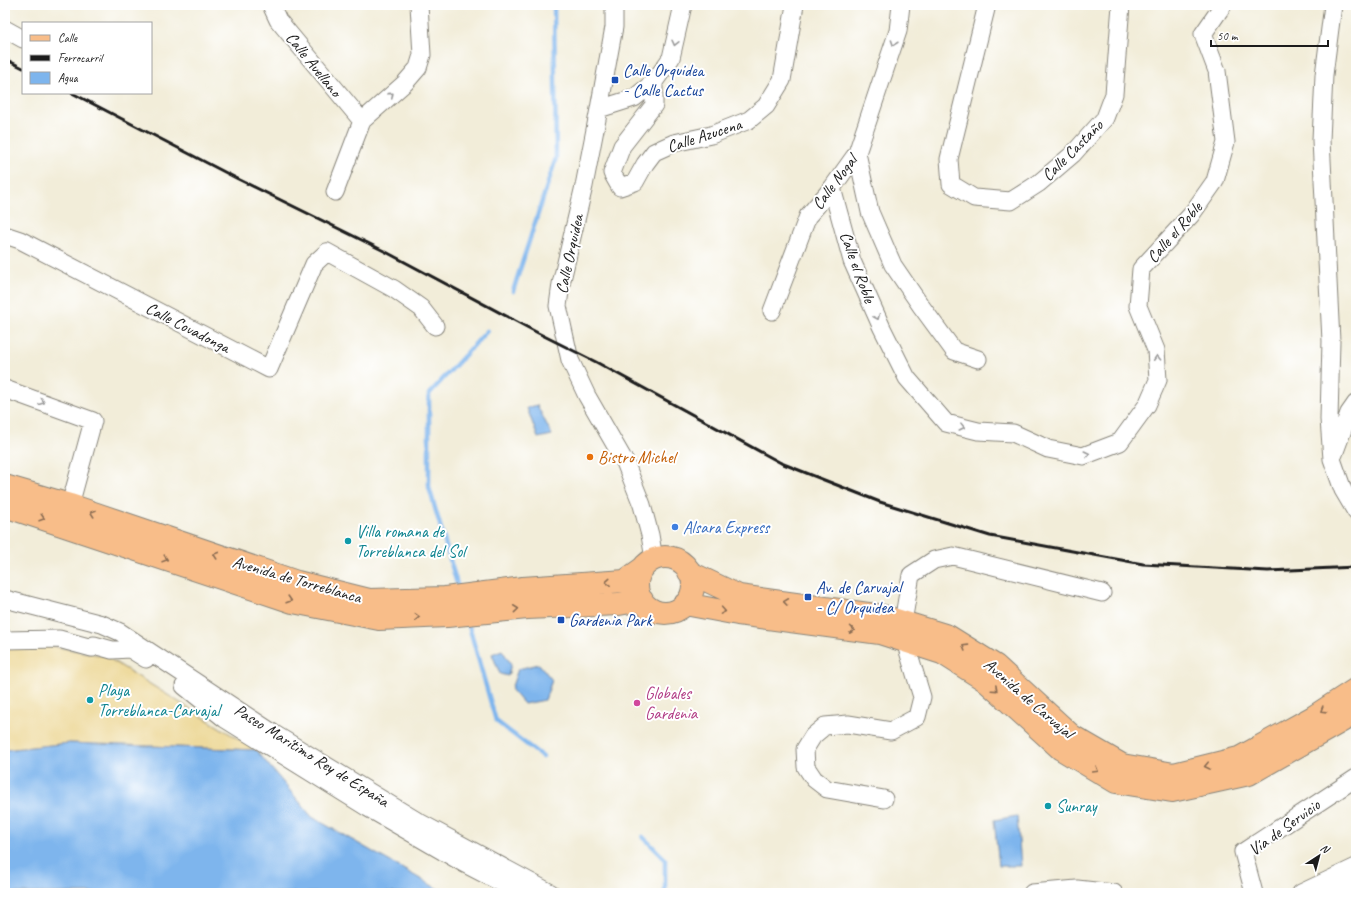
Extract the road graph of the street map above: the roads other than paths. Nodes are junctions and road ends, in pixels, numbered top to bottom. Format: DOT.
graph roads {
  1 [pos="271,5"];
  2 [pos="419,5"];
  3 [pos="614,5"];
  4 [pos="683,5"];
  5 [pos="795,5"];
  6 [pos="901,5"];
  7 [pos="986,5"];
  8 [pos="1121,5"];
  9 [pos="1222,5"];
  10 [pos="1333,5"];
  11 [pos="5,29"];
  12 [pos="22,38"];
  13 [pos="654,82"];
  14 [pos="599,109"];
  15 [pos="362,121"];
  16 [pos="857,153"];
  17 [pos="832,188"];
  18 [pos="335,192"];
  19 [pos="5,235"];
  20 [pos="772,311"];
  21 [pos="435,326"];
  22 [pos="978,359"];
  23 [pos="5,389"];
  24 [pos="1356,403"];
  25 [pos="1332,459"];
  26 [pos="5,486"];
  27 [pos="70,505"];
  28 [pos="5,506"];
  29 [pos="1356,512"];
  30 [pos="648,563"];
  31 [pos="689,572"];
  32 [pos="1102,593"];
  33 [pos="5,599"];
  34 [pos="642,600"];
  35 [pos="476,604"];
  36 [pos="685,604"];
  37 [pos="446,607"];
  38 [pos="904,632"];
  39 [pos="5,640"];
  40 [pos="1356,690"];
  41 [pos="1356,713"];
  42 [pos="1356,778"];
  43 [pos="884,799"];
  44 [pos="1356,867"];
  45 [pos="1356,880"];
  46 [pos="520,893"];
  47 [pos="551,893"];
  48 [pos="1032,893"];
  49 [pos="1114,893"];
  50 [pos="1254,893"];
  51 [pos="1300,893"];
  52 [pos="1326,893"];
  1 -- 15 [label="street, Calle Avellano"];
  15 -- 2 [label="street, one-way"];
  3 -- 14 [label="street, Calle Orquidea"];
  4 -- 13 [label="street, one-way"];
  5 -- 13 [label="street, Calle Azucena"];
  6 -- 16 [label="street, Calle Nogal, one-way"];
  7 -- 8 [label="street, Calle Castaño"];
  17 -- 9 [label="street, Calle el Roble, one-way"];
  10 -- 25 [label="street"];
  11 -- 12 [label="street"];
  13 -- 14 [label="street"];
  14 -- 30 [label="street, Calle Orquidea"];
  15 -- 18 [label="street"];
  16 -- 17 [label="street, Calle Nogal"];
  16 -- 22 [label="street"];
  17 -- 20 [label="street, Calle Nogal"];
  19 -- 21 [label="street, Calle Covadonga"];
  23 -- 27 [label="street, one-way"];
  24 -- 25 [label="street"];
  25 -- 29 [label="street"];
  26 -- 27 [label="main road, Avenida de Torreblanca"];
  37 -- 27 [label="main road, Avenida de Torreblanca, one-way"];
  28 -- 37 [label="main road, Avenida de Torreblanca, one-way"];
  30 -- 31 [label="main road"];
  30 -- 34 [label="main road"];
  30 -- 35 [label="main road, Avenida de Torreblanca, one-way"];
  31 -- 36 [label="main road"];
  38 -- 31 [label="main road, Avenida de Carvajal, one-way"];
  32 -- 38 [label="street"];
  33 -- 47 [label="street, Paseo Marítimo Rey de España"];
  35 -- 34 [label="main road, Avenida de Torreblanca, one-way"];
  34 -- 36 [label="main road"];
  35 -- 37 [label="main road, Avenida de Torreblanca"];
  36 -- 38 [label="main road, Avenida de Carvajal, one-way"];
  40 -- 38 [label="main road, Avenida de Carvajal, one-way"];
  38 -- 41 [label="main road, Avenida de Carvajal, one-way"];
  38 -- 43 [label="street"];
  39 -- 46 [label="street"];
  42 -- 50 [label="street, Vía de Servicio"];
  44 -- 51 [label="street"];
  45 -- 52 [label="street"];
  48 -- 49 [label="street"];
}
